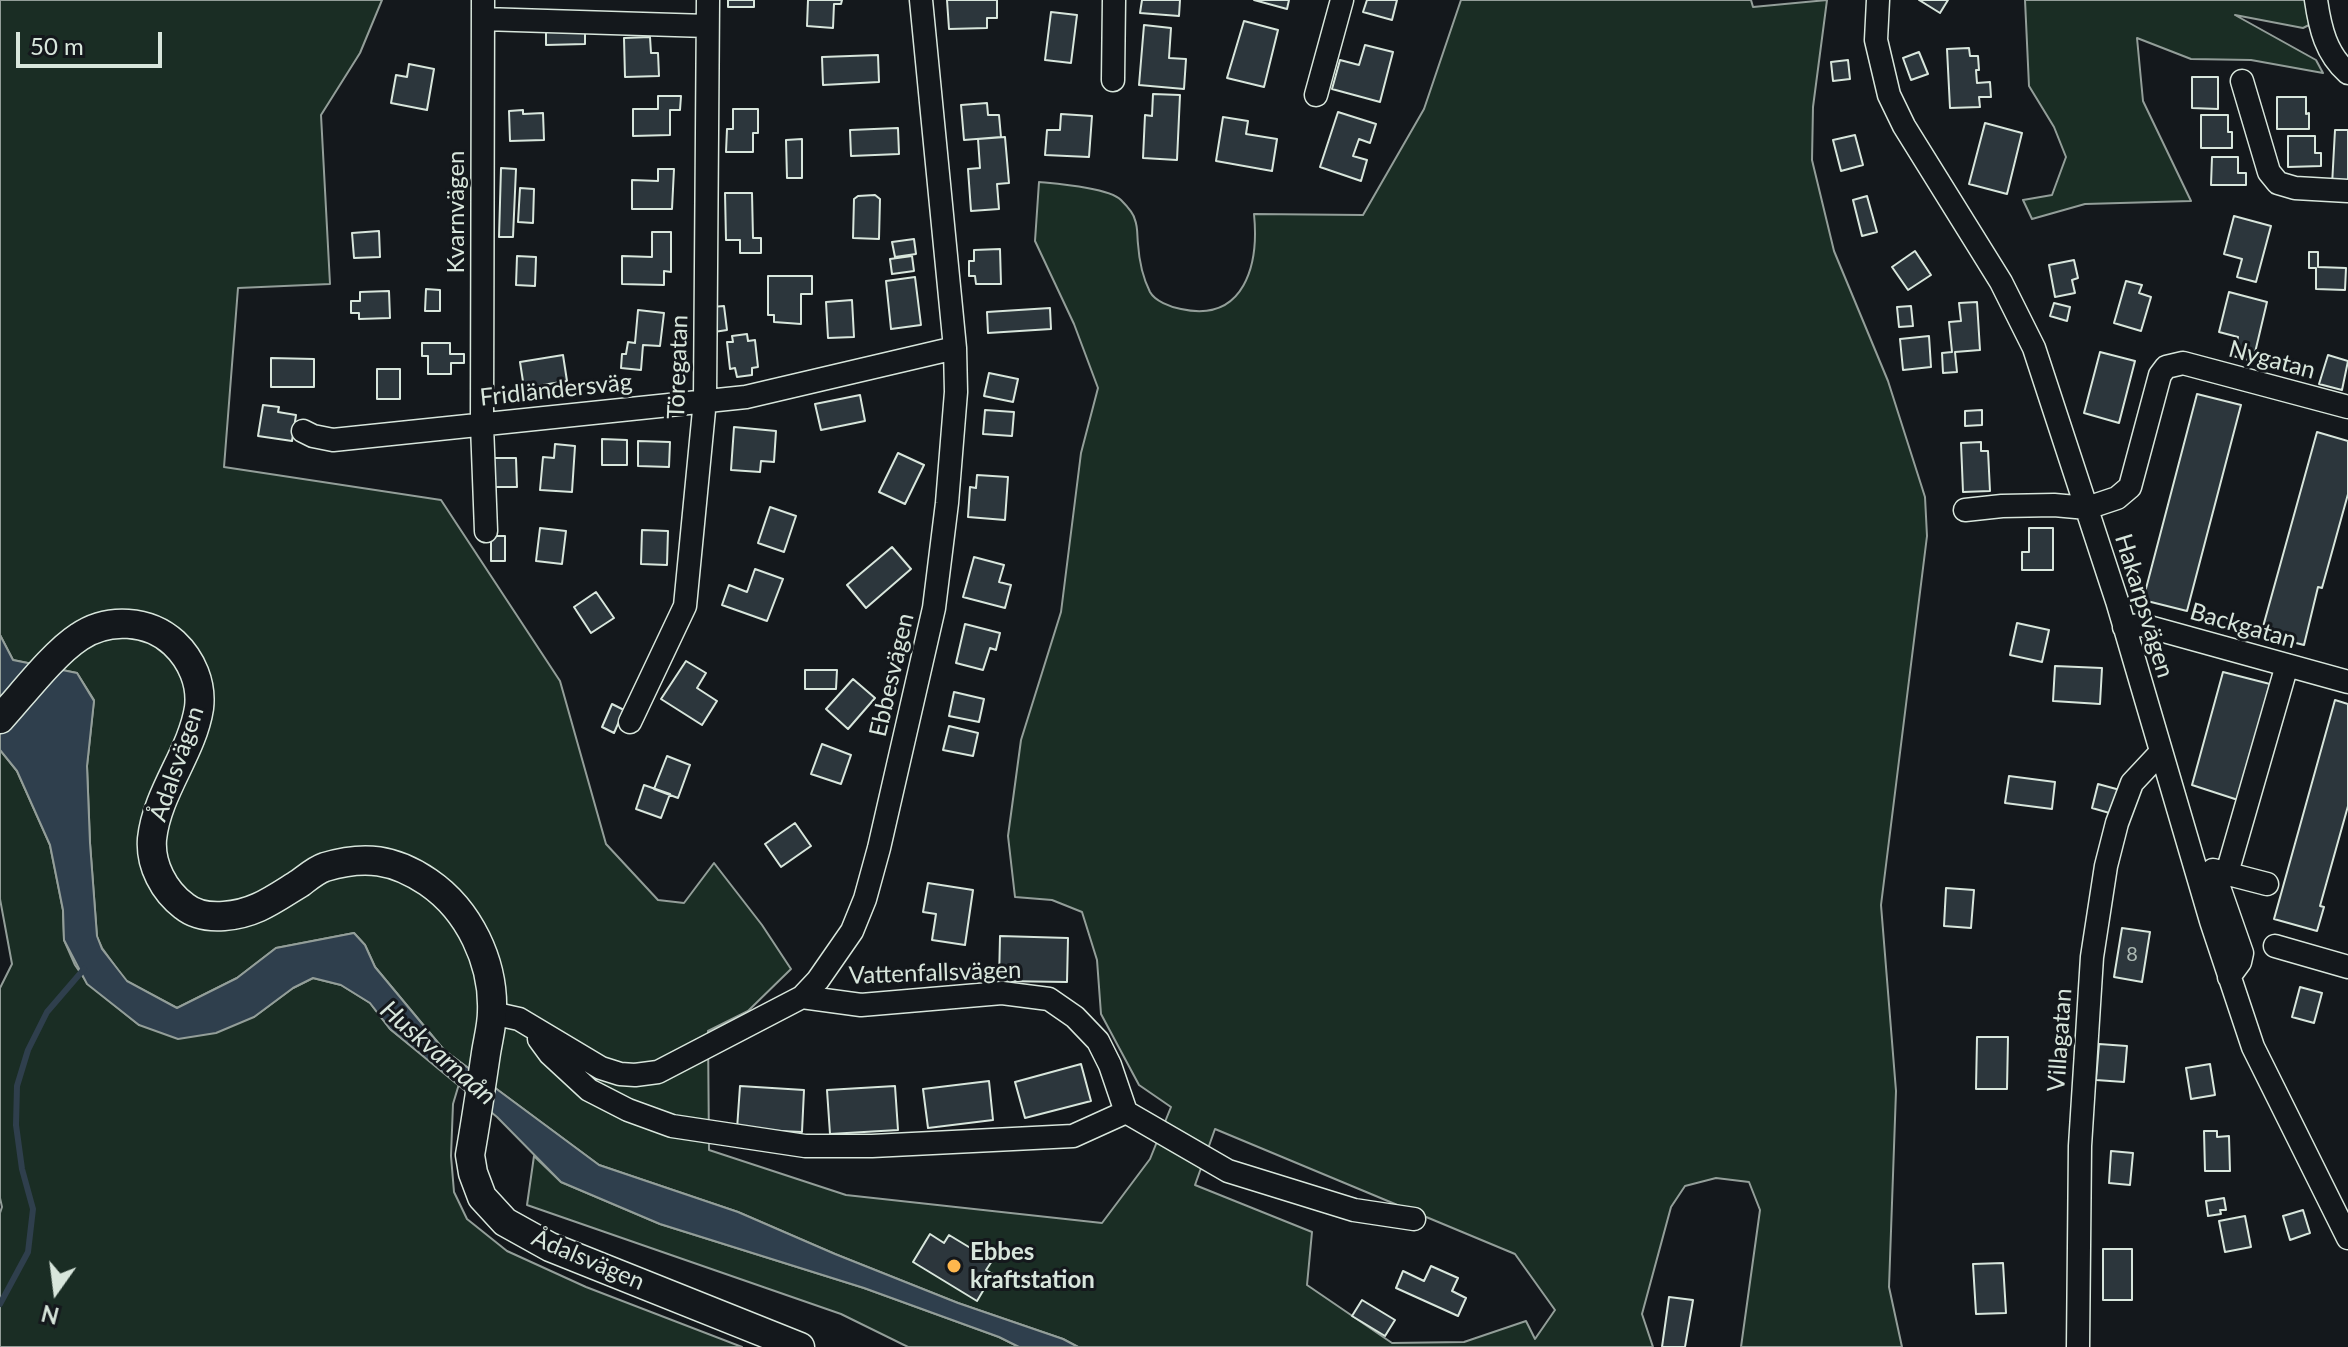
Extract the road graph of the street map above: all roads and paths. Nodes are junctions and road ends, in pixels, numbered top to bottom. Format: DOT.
graph roads {
  1 [pos="708,0"];
  2 [pos="921,0"];
  3 [pos="1114,0"];
  4 [pos="1342,0"];
  5 [pos="1878,0"];
  6 [pos="2316,0"];
  7 [pos="483,9"];
  8 [pos="707,26"];
  9 [pos="2348,73"];
  10 [pos="1113,80"];
  11 [pos="2242,81"];
  12 [pos="1316,95"];
  13 [pos="2348,191"];
  14 [pos="955,348"];
  15 [pos="705,400"];
  16 [pos="2348,407"];
  17 [pos="482,425"];
  18 [pos="303,431"];
  19 [pos="2087,508"];
  20 [pos="1965,510"];
  21 [pos="486,531"];
  22 [pos="2124,627"];
  23 [pos="2287,665"];
  24 [pos="2348,682"];
  25 [pos="0,719"];
  26 [pos="630,722"];
  27 [pos="2161,752"];
  28 [pos="2227,873"];
  29 [pos="2267,884"];
  30 [pos="2275,946"];
  31 [pos="2348,967"];
  32 [pos="2229,977"];
  33 [pos="802,997"];
  34 [pos="490,1024"];
  35 [pos="530,1026"];
  36 [pos="1126,1112"];
  37 [pos="1414,1219"];
  38 [pos="2348,1238"];
  39 [pos="800,1347"];
  40 [pos="2078,1347"];
  1 -- 8 [label="street, Töregatan"];
  2 -- 14 [label="street, Ebbesvägen"];
  3 -- 10 [label="street"];
  4 -- 12 [label="street"];
  5 -- 19 [label="street, Hakarpsvägen"];
  6 -- 9 [label="street"];
  7 -- 8 [label="street"];
  7 -- 17 [label="street, Kvarnvägen"];
  8 -- 15 [label="street, Töregatan"];
  11 -- 13 [label="street"];
  14 -- 15 [label="street, Fridländersväg"];
  14 -- 33 [label="street, Ebbesvägen"];
  15 -- 17 [label="street, Fridländersväg"];
  15 -- 26 [label="street, Töregatan"];
  16 -- 19 [label="street, Nygatan"];
  17 -- 18 [label="street, Fridländersväg"];
  17 -- 21 [label="street, Kvarnvägen"];
  19 -- 20 [label="street"];
  19 -- 22 [label="street, Hakarpsvägen"];
  22 -- 23 [label="street, Backgatan"];
  22 -- 27 [label="street, Hakarpsvägen"];
  23 -- 24 [label="street, Backgatan"];
  23 -- 28 [label="street"];
  25 -- 34 [label="main road, Ådalsvägen"];
  27 -- 32 [label="street, Hakarpsvägen"];
  27 -- 40 [label="street, Villagatan"];
  28 -- 29 [label="street"];
  28 -- 32 [label="street"];
  30 -- 31 [label="street"];
  32 -- 38 [label="street, Hakarpsvägen"];
  33 -- 35 [label="street, Ebbesvägen"];
  33 -- 36 [label="street, Vattenfallsvägen"];
  34 -- 35 [label="street, Ebbesvägen"];
  34 -- 39 [label="main road, Ådalsvägen"];
  35 -- 36 [label="street"];
  36 -- 37 [label="street"];
}
